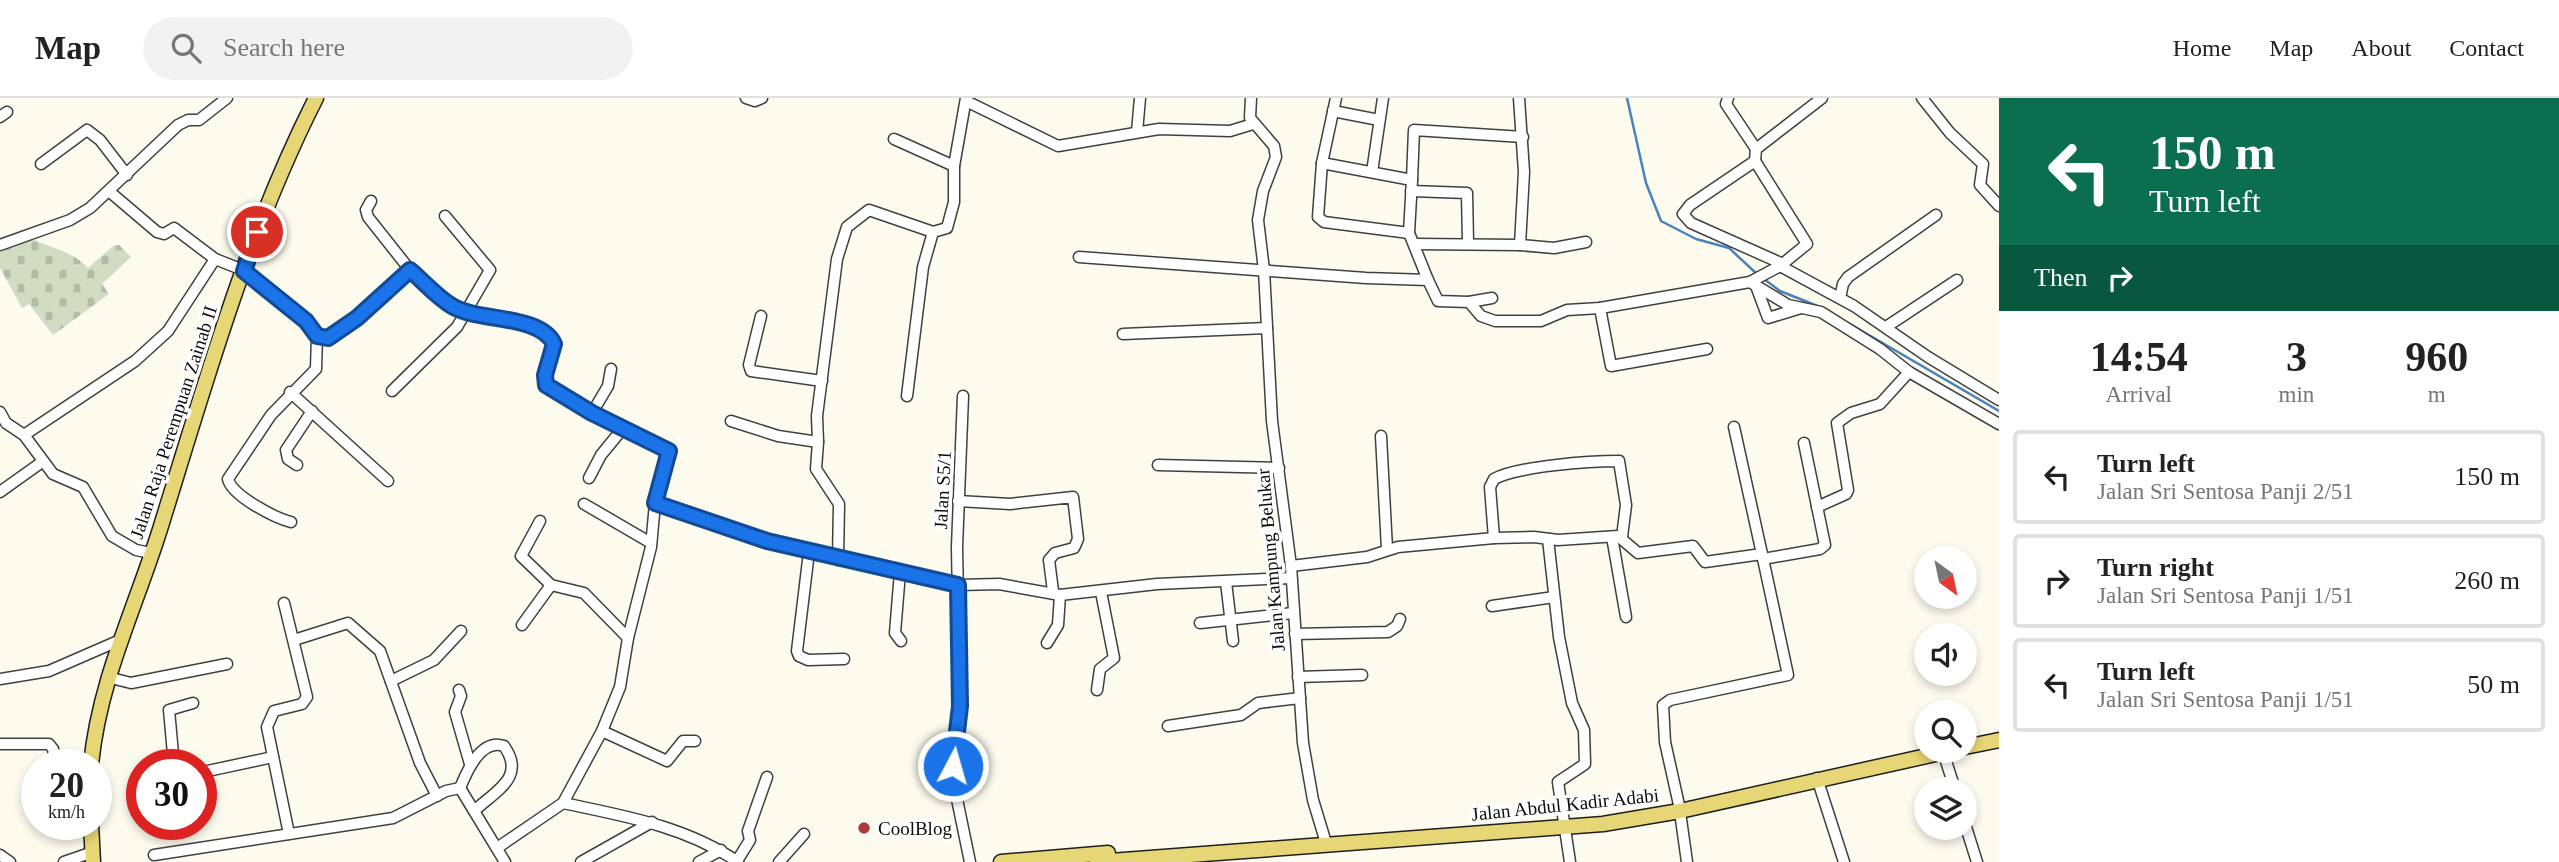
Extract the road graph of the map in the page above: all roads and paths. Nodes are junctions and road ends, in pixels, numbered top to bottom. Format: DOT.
graph roads {
  1 [pos="227,98"];
  2 [pos="316,98"];
  3 [pos="746,98"];
  4 [pos="762,98"];
  5 [pos="1139,98"];
  6 [pos="1251,98"];
  7 [pos="1336,98"];
  8 [pos="1383,98"];
  9 [pos="1519,98"];
  10 [pos="1728,98"];
  11 [pos="1822,98"];
  12 [pos="966,99"];
  13 [pos="1927,99"];
  14 [pos="1334,111"];
  15 [pos="1379,120"];
  16 [pos="1253,124"];
  17 [pos="1137,132"];
  18 [pos="1523,136"];
  19 [pos="894,139"];
  20 [pos="1756,149"];
  21 [pos="1755,161"];
  22 [pos="1322,163"];
  23 [pos="41,164"];
  24 [pos="954,166"];
  25 [pos="1372,172"];
  26 [pos="127,175"];
  27 [pos="1411,185"];
  28 [pos="110,192"];
  29 [pos="371,201"];
  30 [pos="1999,206"];
  31 [pos="1936,215"];
  32 [pos="445,216"];
  33 [pos="933,232"];
  34 [pos="1409,233"];
  35 [pos="1586,242"];
  36 [pos="1468,243"];
  37 [pos="1415,244"];
  38 [pos="0,245"];
  39 [pos="1520,245"];
  40 [pos="1079,257"];
  41 [pos="215,259"];
  42 [pos="1780,266"];
  43 [pos="410,270"];
  44 [pos="1264,270"];
  45 [pos="244,271"];
  46 [pos="1428,279"];
  47 [pos="1958,280"];
  48 [pos="1753,283"];
  49 [pos="1492,298"];
  50 [pos="1840,298"];
  51 [pos="1469,302"];
  52 [pos="1600,308"];
  53 [pos="1801,308"];
  54 [pos="467,313"];
  55 [pos="761,316"];
  56 [pos="1886,327"];
  57 [pos="1266,328"];
  58 [pos="1123,334"];
  59 [pos="317,336"];
  60 [pos="1707,349"];
  61 [pos="611,369"];
  62 [pos="1909,372"];
  63 [pos="821,381"];
  64 [pos="392,391"];
  65 [pos="290,392"];
  66 [pos="907,396"];
  67 [pos="963,396"];
  68 [pos="1999,400"];
  69 [pos="312,411"];
  70 [pos="0,412"];
  71 [pos="592,413"];
  72 [pos="731,421"];
  73 [pos="1999,424"];
  74 [pos="624,427"];
  75 [pos="1734,427"];
  76 [pos="24,435"];
  77 [pos="1381,436"];
  78 [pos="818,442"];
  79 [pos="1804,443"];
  80 [pos="42,462"];
  81 [pos="297,465"];
  82 [pos="1158,465"];
  83 [pos="1279,468"];
  84 [pos="589,478"];
  85 [pos="388,481"];
  86 [pos="0,492"];
  87 [pos="958,501"];
  88 [pos="655,503"];
  89 [pos="584,504"];
  90 [pos="1817,507"];
  91 [pos="540,521"];
  92 [pos="291,523"];
  93 [pos="1617,537"];
  94 [pos="1494,538"];
  95 [pos="1548,539"];
  96 [pos="651,543"];
  97 [pos="1387,548"];
  98 [pos="809,552"];
  99 [pos="151,553"];
  100 [pos="1762,556"];
  101 [pos="838,560"];
  102 [pos="1291,566"];
  103 [pos="900,572"];
  104 [pos="1291,579"];
  105 [pos="1226,582"];
  106 [pos="551,585"];
  107 [pos="958,585"];
  108 [pos="1101,592"];
  109 [pos="1057,593"];
  110 [pos="1554,597"];
  111 [pos="284,603"];
  112 [pos="1492,606"];
  113 [pos="1293,613"];
  114 [pos="1626,617"];
  115 [pos="1400,619"];
  116 [pos="1231,621"];
  117 [pos="1200,623"];
  118 [pos="522,625"];
  119 [pos="461,631"];
  120 [pos="1295,634"];
  121 [pos="628,638"];
  122 [pos="294,639"];
  123 [pos="118,641"];
  124 [pos="901,641"];
  125 [pos="1233,641"];
  126 [pos="1047,643"];
  127 [pos="844,659"];
  128 [pos="227,664"];
  129 [pos="1362,675"];
  130 [pos="107,677"];
  131 [pos="1298,677"];
  132 [pos="0,679"];
  133 [pos="391,681"];
  134 [pos="459,690"];
  135 [pos="1097,690"];
  136 [pos="1300,698"];
  137 [pos="193,703"];
  138 [pos="1168,726"];
  139 [pos="603,731"];
  140 [pos="1999,740"];
  141 [pos="695,741"];
  142 [pos="0,744"];
  143 [pos="1977,745"];
  144 [pos="51,749"];
  145 [pos="94,749"];
  146 [pos="173,749"];
  147 [pos="273,757"];
  148 [pos="1914,758"];
  149 [pos="470,764"];
  150 [pos="217,770"];
  151 [pos="767,777"];
  152 [pos="1817,778"];
  153 [pos="460,788"];
  154 [pos="437,796"];
  155 [pos="563,803"];
  156 [pos="474,811"];
  157 [pos="1680,811"];
  158 [pos="652,822"];
  159 [pos="1564,827"];
  160 [pos="289,834"];
  161 [pos="804,834"];
  162 [pos="1970,840"];
  163 [pos="1326,843"];
  164 [pos="497,848"];
  165 [pos="720,850"];
  166 [pos="1179,854"];
  167 [pos="0,855"];
  168 [pos="154,855"];
  169 [pos="1218,856"];
  170 [pos="93,857"];
  171 [pos="1046,860"];
  172 [pos="10,862"];
  173 [pos="64,862"];
  174 [pos="505,862"];
  175 [pos="581,862"];
  176 [pos="699,862"];
  177 [pos="737,862"];
  178 [pos="779,862"];
  179 [pos="970,862"];
  180 [pos="1001,862"];
  181 [pos="1097,862"];
  182 [pos="1570,862"];
  183 [pos="1687,862"];
  184 [pos="1844,862"];
  185 [pos="1977,862"];
  1 -- 26 [label="street"];
  2 -- 45 [label="main road, Jalan Raja Perempuan Zainab II"];
  3 -- 4 [label="street"];
  5 -- 17 [label="street"];
  6 -- 16 [label="street"];
  7 -- 14 [label="street"];
  8 -- 15 [label="street"];
  9 -- 18 [label="street"];
  10 -- 20 [label="street"];
  11 -- 20 [label="street"];
  12 -- 17 [label="street"];
  12 -- 24 [label="street"];
  13 -- 30 [label="street"];
  14 -- 15 [label="street"];
  14 -- 22 [label="street"];
  15 -- 25 [label="street"];
  16 -- 17 [label="street"];
  16 -- 44 [label="street, Jalan Kampung Belukar"];
  18 -- 27 [label="street"];
  18 -- 39 [label="street"];
  19 -- 24 [label="street"];
  20 -- 21 [label="street"];
  21 -- 42 [label="street"];
  21 -- 42 [label="street"];
  22 -- 25 [label="street"];
  22 -- 34 [label="street"];
  23 -- 26 [label="street"];
  24 -- 33 [label="street"];
  25 -- 27 [label="street"];
  26 -- 28 [label="street"];
  27 -- 34 [label="street"];
  27 -- 36 [label="street"];
  28 -- 38 [label="street"];
  28 -- 41 [label="street"];
  29 -- 43 [label="street"];
  31 -- 50 [label="street"];
  32 -- 54 [label="street"];
  33 -- 63 [label="street"];
  33 -- 66 [label="street"];
  34 -- 37 [label="street"];
  35 -- 39 [label="street"];
  36 -- 37 [label="street"];
  36 -- 39 [label="street"];
  37 -- 46 [label="street"];
  40 -- 44 [label="street"];
  41 -- 45 [label="street"];
  41 -- 76 [label="street"];
  42 -- 48 [label="street"];
  42 -- 50 [label="street"];
  43 -- 54 [label="street"];
  43 -- 59 [label="street"];
  44 -- 46 [label="street"];
  44 -- 57 [label="street, Jalan Kampung Belukar"];
  45 -- 59 [label="street"];
  45 -- 99 [label="main road, Jalan Raja Perempuan Zainab II"];
  46 -- 51 [label="street"];
  47 -- 56 [label="street"];
  48 -- 52 [label="street"];
  48 -- 53 [label="street"];
  48 -- 53 [label="street"];
  49 -- 51 [label="street"];
  50 -- 56 [label="street"];
  51 -- 52 [label="street"];
  52 -- 60 [label="street"];
  53 -- 62 [label="street"];
  54 -- 64 [label="street"];
  54 -- 71 [label="street"];
  55 -- 63 [label="street"];
  56 -- 68 [label="street"];
  57 -- 58 [label="street"];
  57 -- 83 [label="street, Jalan Kampung Belukar"];
  59 -- 65 [label="street"];
  61 -- 71 [label="street"];
  62 -- 73 [label="street"];
  62 -- 90 [label="street"];
  63 -- 78 [label="street"];
  65 -- 69 [label="street"];
  65 -- 92 [label="street"];
  67 -- 87 [label="street, Jalan S5/1"];
  69 -- 81 [label="street"];
  69 -- 85 [label="street"];
  70 -- 76 [label="street"];
  71 -- 74 [label="street"];
  72 -- 78 [label="street"];
  74 -- 84 [label="street"];
  74 -- 88 [label="street"];
  75 -- 100 [label="street"];
  76 -- 80 [label="street"];
  77 -- 97 [label="street"];
  78 -- 101 [label="street"];
  79 -- 90 [label="street"];
  80 -- 86 [label="street"];
  80 -- 99 [label="street"];
  82 -- 83 [label="street"];
  83 -- 102 [label="street, Jalan Kampung Belukar"];
  87 -- 107 [label="street, Jalan S5/1"];
  87 -- 109 [label="street"];
  88 -- 96 [label="street"];
  88 -- 98 [label="street"];
  89 -- 96 [label="street"];
  90 -- 100 [label="street"];
  91 -- 106 [label="street"];
  93 -- 94 [label="street"];
  93 -- 95 [label="street"];
  93 -- 100 [label="street"];
  93 -- 114 [label="street"];
  94 -- 95 [label="street"];
  94 -- 97 [label="street"];
  95 -- 110 [label="street"];
  96 -- 121 [label="street"];
  97 -- 102 [label="street"];
  98 -- 101 [label="street"];
  98 -- 127 [label="street"];
  99 -- 123 [label="main road, Jalan Raja Perempuan Zainab II"];
  100 -- 157 [label="street"];
  101 -- 103 [label="street"];
  102 -- 104 [label="street, Jalan Kampung Belukar"];
  103 -- 107 [label="street"];
  103 -- 124 [label="street"];
  104 -- 105 [label="street"];
  104 -- 113 [label="street, Jalan Kampung Belukar"];
  105 -- 108 [label="street"];
  105 -- 116 [label="street"];
  106 -- 118 [label="street"];
  106 -- 121 [label="street"];
  107 -- 109 [label="street"];
  107 -- 179 [label="street, Jalan S5/1"];
  108 -- 109 [label="street"];
  108 -- 135 [label="street"];
  109 -- 126 [label="street"];
  110 -- 112 [label="street"];
  110 -- 159 [label="street"];
  111 -- 122 [label="street"];
  113 -- 116 [label="street"];
  113 -- 120 [label="street, Jalan Kampung Belukar"];
  115 -- 120 [label="street"];
  116 -- 117 [label="street"];
  116 -- 125 [label="street"];
  119 -- 133 [label="street"];
  120 -- 131 [label="street, Jalan Kampung Belukar"];
  121 -- 139 [label="street"];
  122 -- 133 [label="street"];
  122 -- 147 [label="street"];
  123 -- 130 [label="main road, Jalan Raja Perempuan Zainab II"];
  123 -- 132 [label="street"];
  128 -- 130 [label="street"];
  129 -- 131 [label="street"];
  130 -- 145 [label="main road, Jalan Raja Perempuan Zainab II"];
  131 -- 136 [label="street, Jalan Kampung Belukar"];
  133 -- 154 [label="street"];
  134 -- 149 [label="street"];
  136 -- 138 [label="street"];
  136 -- 163 [label="street, Jalan Kampung Belukar"];
  137 -- 146 [label="street"];
  139 -- 141 [label="street"];
  139 -- 155 [label="street"];
  140 -- 143 [label="main road"];
  142 -- 144 [label="street"];
  147 -- 150 [label="street"];
  147 -- 160 [label="street"];
  148 -- 152 [label="main road, Jalan Abdul Kadir Adabi"];
  149 -- 153 [label="street"];
  149 -- 156 [label="street"];
  151 -- 177 [label="street"];
  152 -- 157 [label="main road, Jalan Abdul Kadir Adabi"];
  152 -- 184 [label="street"];
  153 -- 154 [label="street"];
  153 -- 156 [label="street"];
  154 -- 160 [label="street"];
  155 -- 158 [label="street"];
  155 -- 164 [label="street"];
  156 -- 164 [label="street"];
  157 -- 159 [label="main road, Jalan Abdul Kadir Adabi"];
  157 -- 183 [label="street"];
  158 -- 165 [label="street"];
  158 -- 175 [label="street"];
  159 -- 163 [label="main road, Jalan Abdul Kadir Adabi"];
  159 -- 182 [label="street"];
  160 -- 168 [label="street"];
  161 -- 178 [label="street"];
  162 -- 185 [label="street"];
  163 -- 169 [label="main road, Jalan Abdul Kadir Adabi"];
  164 -- 174 [label="street"];
  165 -- 176 [label="street"];
  165 -- 177 [label="street"];
  166 -- 169 [label="main road, Jalan Abdul Kadir Adabi"];
  166 -- 171 [label="main road, Jalan Abdul Kadir Adabi"];
  166 -- 181 [label="main road, Jalan Abdul Kadir Adabi"];
  167 -- 172 [label="street"];
  170 -- 173 [label="street"];
  171 -- 180 [label="main road, Jalan Abdul Kadir Adabi"];
}
